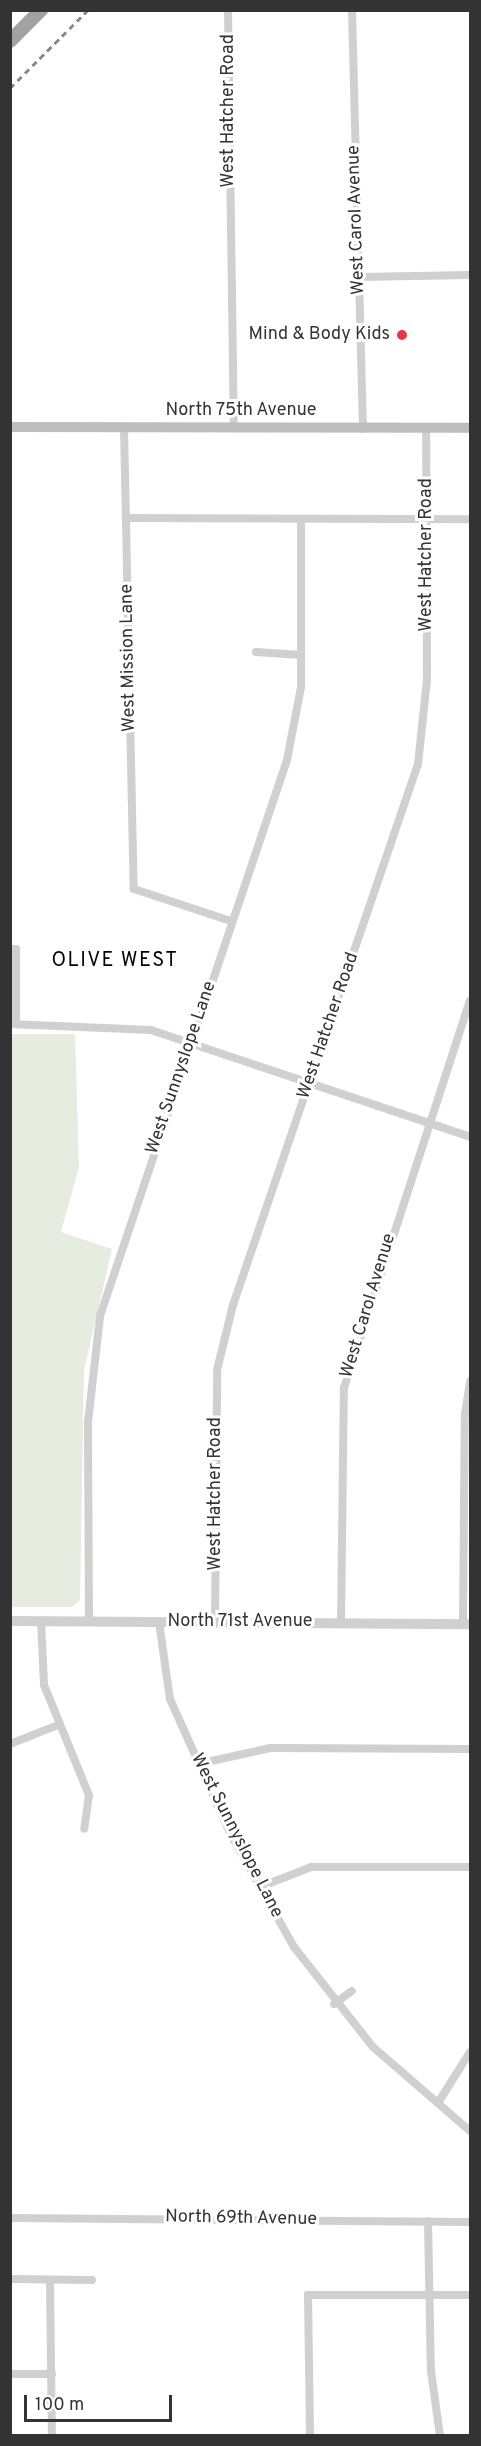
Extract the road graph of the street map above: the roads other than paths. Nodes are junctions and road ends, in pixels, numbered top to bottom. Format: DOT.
graph roads {
  1 [pos="41,10"];
  2 [pos="228,10"];
  3 [pos="352,10"];
  4 [pos="10,41"];
  5 [pos="471,274"];
  6 [pos="359,277"];
  7 [pos="10,427"];
  8 [pos="124,427"];
  9 [pos="234,428"];
  10 [pos="426,428"];
  11 [pos="471,428"];
  12 [pos="363,429"];
  13 [pos="126,519"];
  14 [pos="301,519"];
  15 [pos="428,519"];
  16 [pos="471,519"];
  17 [pos="256,652"];
  18 [pos="302,655"];
  19 [pos="231,921"];
  20 [pos="13,949"];
  21 [pos="471,1001"];
  22 [pos="13,1024"];
  23 [pos="192,1041"];
  24 [pos="309,1083"];
  25 [pos="428,1122"];
  26 [pos="471,1137"];
  27 [pos="471,1381"];
  28 [pos="10,1621"];
  29 [pos="41,1621"];
  30 [pos="89,1621"];
  31 [pos="159,1622"];
  32 [pos="215,1622"];
  33 [pos="341,1623"];
  34 [pos="467,1624"];
  35 [pos="58,1725"];
  36 [pos="10,1744"];
  37 [pos="471,1749"];
  38 [pos="198,1764"];
  39 [pos="84,1829"];
  40 [pos="471,1867"];
  41 [pos="260,1887"];
  42 [pos="352,1991"];
  43 [pos="334,2004"];
  44 [pos="471,2052"];
  45 [pos="438,2103"];
  46 [pos="471,2131"];
  47 [pos="10,2218"];
  48 [pos="428,2221"];
  49 [pos="471,2222"];
  50 [pos="10,2279"];
  51 [pos="50,2280"];
  52 [pos="92,2280"];
  53 [pos="430,2295"];
  54 [pos="471,2295"];
  55 [pos="10,2374"];
  56 [pos="52,2374"];
  57 [pos="52,2436"];
  58 [pos="310,2436"];
  59 [pos="440,2436"];
  1 -- 4 [label="highway"];
  2 -- 9 [label="street, West Hatcher Road"];
  3 -- 6 [label="street, West Carol Avenue"];
  5 -- 6 [label="street"];
  6 -- 12 [label="street, West Carol Avenue"];
  7 -- 8 [label="main road, North 75th Avenue"];
  8 -- 9 [label="main road, North 75th Avenue"];
  8 -- 13 [label="street, West Mission Lane"];
  9 -- 12 [label="main road, North 75th Avenue"];
  10 -- 11 [label="main road, North 75th Avenue"];
  10 -- 12 [label="main road, North 75th Avenue"];
  10 -- 15 [label="street, West Hatcher Road"];
  13 -- 14 [label="street"];
  13 -- 19 [label="street, West Mission Lane"];
  14 -- 15 [label="street"];
  14 -- 18 [label="street, West Sunnyslope Lane"];
  15 -- 16 [label="street"];
  15 -- 24 [label="street, West Hatcher Road"];
  17 -- 18 [label="street"];
  18 -- 19 [label="street, West Sunnyslope Lane"];
  19 -- 23 [label="street, West Sunnyslope Lane"];
  20 -- 22 [label="street"];
  21 -- 25 [label="street, West Carol Avenue"];
  22 -- 23 [label="street"];
  23 -- 24 [label="street"];
  23 -- 30 [label="street, West Sunnyslope Lane"];
  24 -- 25 [label="street"];
  24 -- 32 [label="street, West Hatcher Road"];
  25 -- 26 [label="street"];
  25 -- 33 [label="street, West Carol Avenue"];
  27 -- 34 [label="street"];
  28 -- 29 [label="street, North 71st Avenue"];
  29 -- 30 [label="street, North 71st Avenue"];
  29 -- 35 [label="street"];
  30 -- 31 [label="street, North 71st Avenue"];
  31 -- 32 [label="street, North 71st Avenue"];
  31 -- 38 [label="street, West Sunnyslope Lane"];
  32 -- 33 [label="street, North 71st Avenue"];
  33 -- 34 [label="street, North 71st Avenue"];
  35 -- 36 [label="street"];
  35 -- 39 [label="street"];
  37 -- 38 [label="street"];
  38 -- 41 [label="street, West Sunnyslope Lane"];
  40 -- 41 [label="street"];
  41 -- 43 [label="street, West Sunnyslope Lane"];
  42 -- 43 [label="street"];
  43 -- 45 [label="street, West Sunnyslope Lane"];
  44 -- 45 [label="street"];
  45 -- 46 [label="street, West Sunnyslope Lane"];
  47 -- 48 [label="street, North 69th Avenue"];
  48 -- 49 [label="street, North 69th Avenue"];
  48 -- 53 [label="street"];
  50 -- 51 [label="street"];
  51 -- 52 [label="street"];
  51 -- 56 [label="street"];
  53 -- 54 [label="street"];
  53 -- 58 [label="street"];
  53 -- 59 [label="street"];
  55 -- 56 [label="street"];
  56 -- 57 [label="street"];
}
